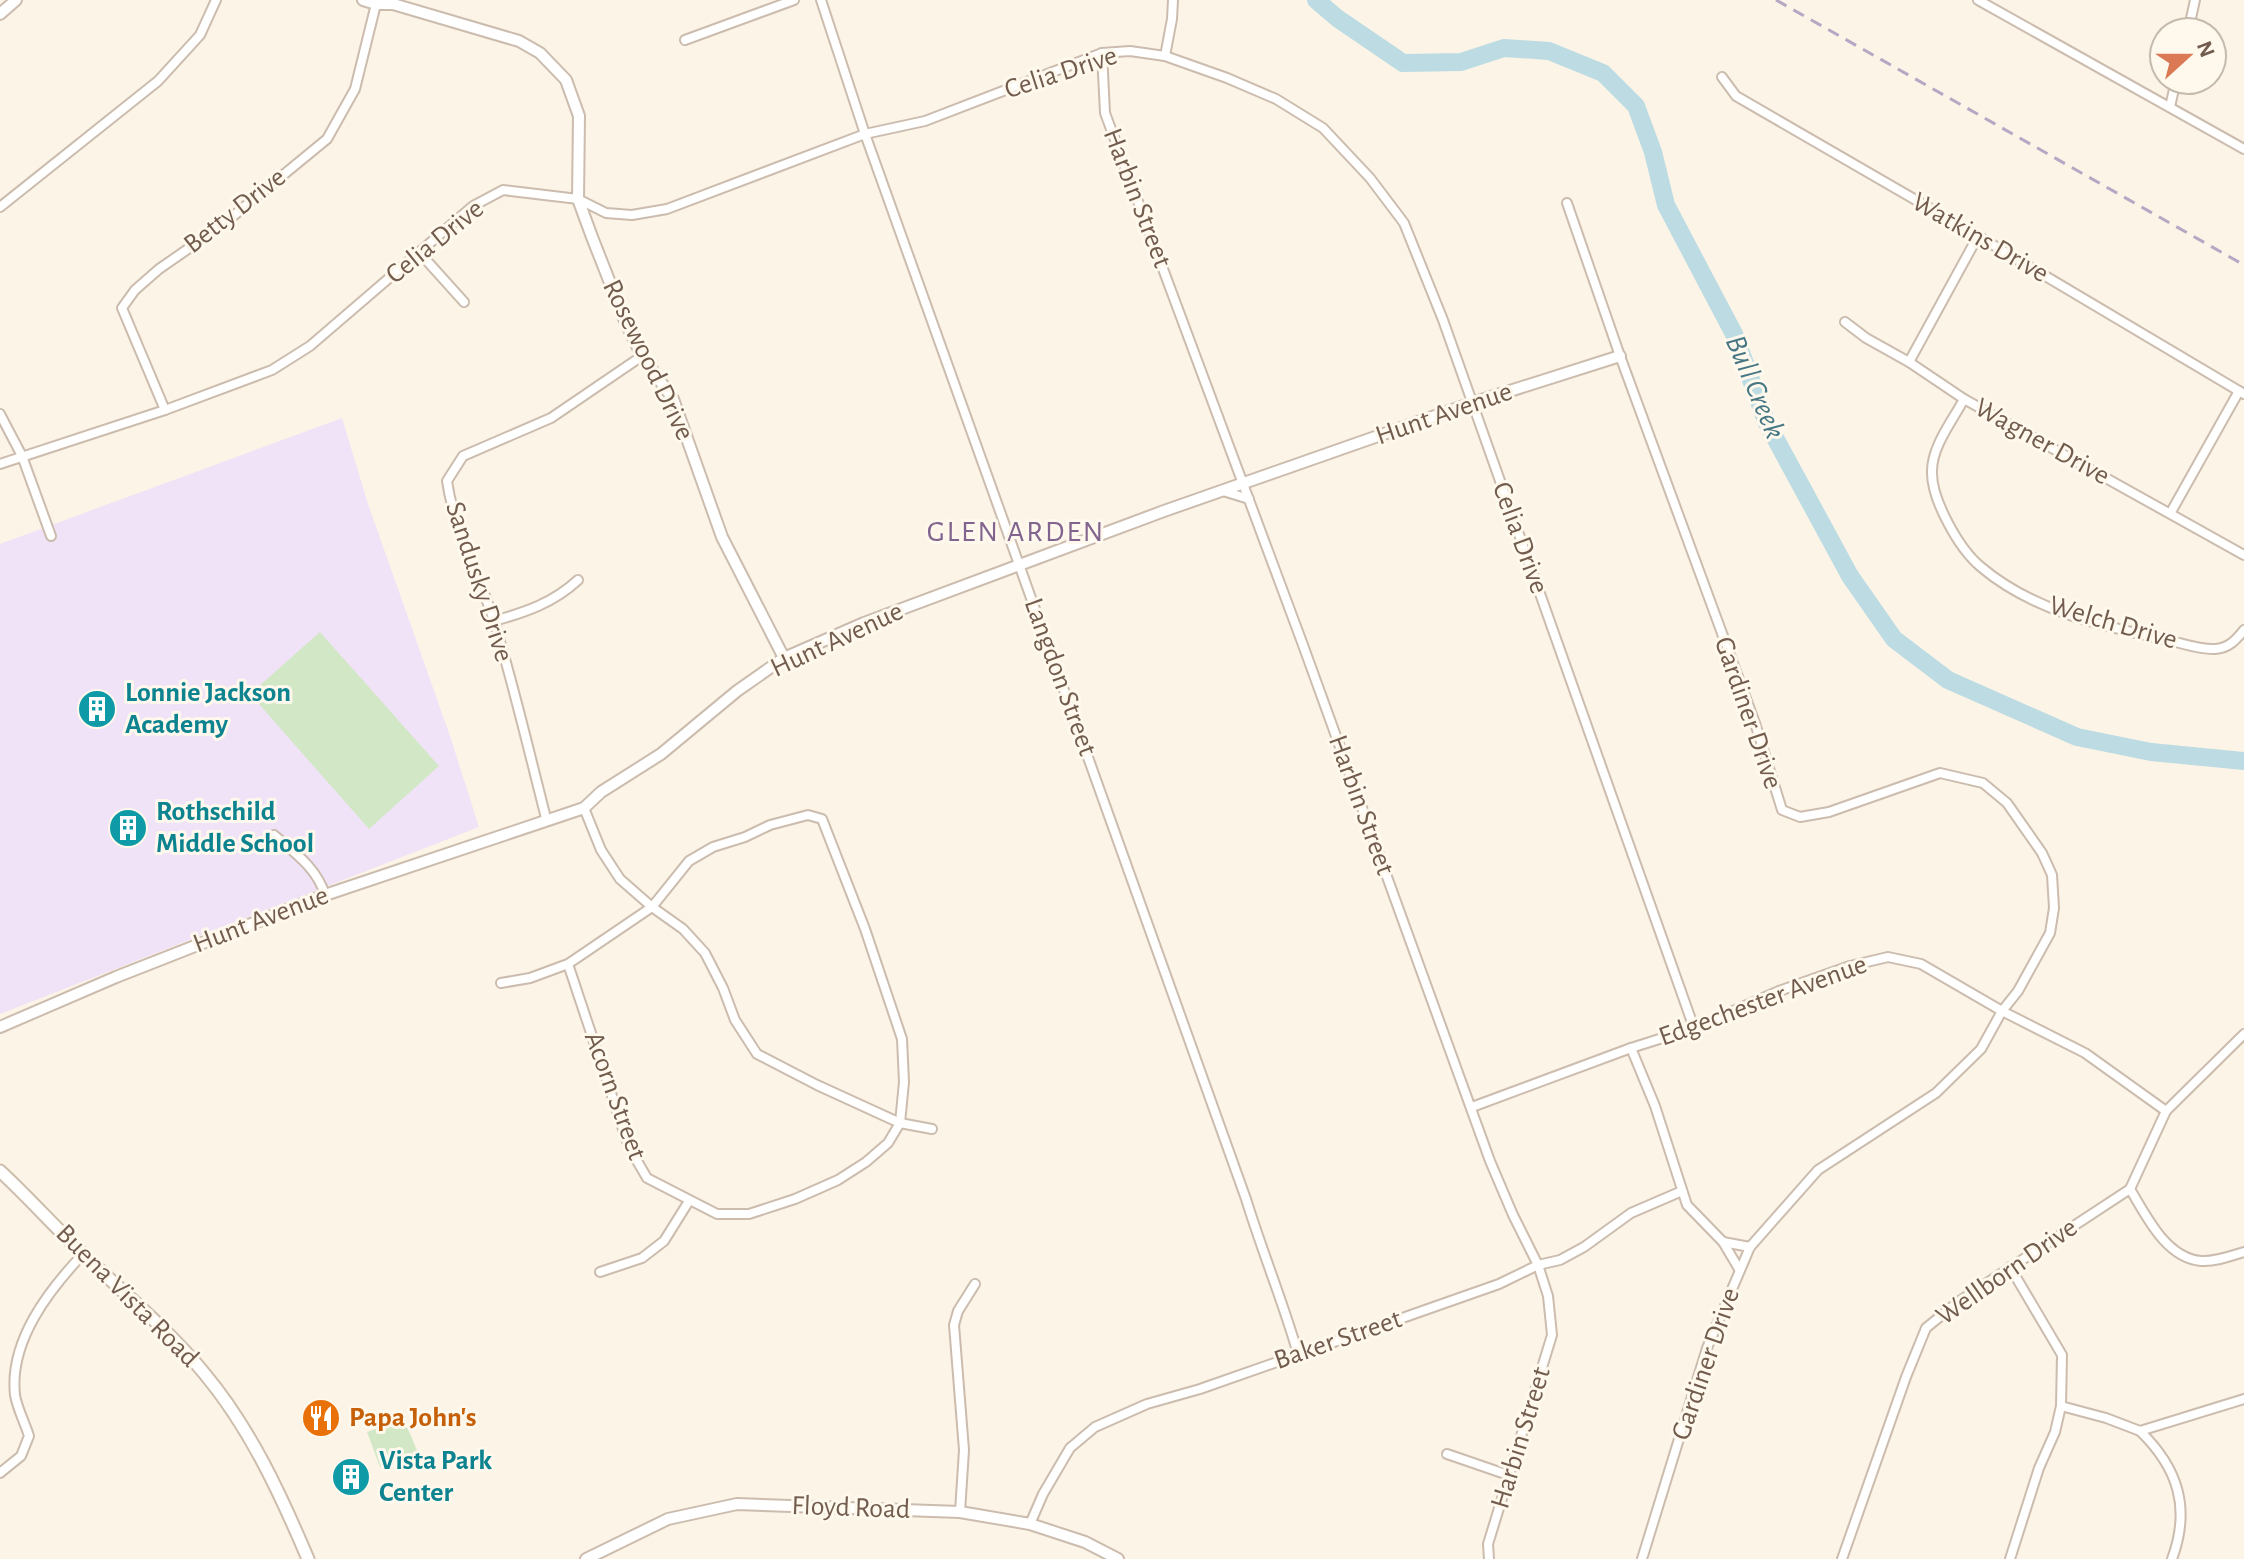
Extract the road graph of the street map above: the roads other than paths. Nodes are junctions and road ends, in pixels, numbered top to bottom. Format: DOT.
graph roads {
  1 [pos="16,0"];
  2 [pos="216,0"];
  3 [pos="363,0"];
  4 [pos="794,0"];
  5 [pos="821,0"];
  6 [pos="1173,0"];
  7 [pos="1978,0"];
  8 [pos="2001,0"];
  9 [pos="376,4"];
  10 [pos="1995,9"];
  11 [pos="0,14"];
  12 [pos="685,40"];
  13 [pos="1102,53"];
  14 [pos="1165,56"];
  15 [pos="1722,77"];
  16 [pos="2172,96"];
  17 [pos="2170,107"];
  18 [pos="865,134"];
  19 [pos="2244,149"];
  20 [pos="578,199"];
  21 [pos="1567,203"];
  22 [pos="0,207"];
  23 [pos="1978,236"];
  24 [pos="419,252"];
  25 [pos="464,302"];
  26 [pos="1845,322"];
  27 [pos="642,356"];
  28 [pos="1620,356"];
  29 [pos="1909,362"];
  30 [pos="2241,392"];
  31 [pos="1964,399"];
  32 [pos="1472,403"];
  33 [pos="165,410"];
  34 [pos="0,414"];
  35 [pos="22,456"];
  36 [pos="0,464"];
  37 [pos="1243,484"];
  38 [pos="1223,491"];
  39 [pos="1249,499"];
  40 [pos="2171,512"];
  41 [pos="51,536"];
  42 [pos="2244,555"];
  43 [pos="1019,565"];
  44 [pos="578,580"];
  45 [pos="494,621"];
  46 [pos="2244,630"];
  47 [pos="784,658"];
  48 [pos="584,808"];
  49 [pos="546,818"];
  50 [pos="274,835"];
  51 [pos="325,895"];
  52 [pos="652,907"];
  53 [pos="568,964"];
  54 [pos="501,983"];
  55 [pos="2002,1011"];
  56 [pos="0,1027"];
  57 [pos="1694,1028"];
  58 [pos="2244,1034"];
  59 [pos="1631,1048"];
  60 [pos="1472,1107"];
  61 [pos="2166,1111"];
  62 [pos="900,1123"];
  63 [pos="932,1129"];
  64 [pos="0,1171"];
  65 [pos="2130,1189"];
  66 [pos="1682,1191"];
  67 [pos="689,1201"];
  68 [pos="1723,1242"];
  69 [pos="1750,1247"];
  70 [pos="2244,1252"];
  71 [pos="83,1254"];
  72 [pos="1538,1265"];
  73 [pos="2010,1267"];
  74 [pos="1739,1269"];
  75 [pos="600,1272"];
  76 [pos="975,1284"];
  77 [pos="1298,1354"];
  78 [pos="2244,1399"];
  79 [pos="2061,1406"];
  80 [pos="2140,1431"];
  81 [pos="1447,1454"];
  82 [pos="0,1473"];
  83 [pos="1511,1476"];
  84 [pos="960,1512"];
  85 [pos="1030,1524"];
  86 [pos="308,1559"];
  87 [pos="586,1559"];
  88 [pos="1118,1559"];
  89 [pos="1489,1559"];
  90 [pos="1642,1559"];
  91 [pos="1842,1559"];
  92 [pos="2010,1559"];
  93 [pos="2172,1559"];
  1 -- 11 [label="street"];
  2 -- 22 [label="street"];
  3 -- 9 [label="street, Rosewood Drive"];
  4 -- 12 [label="street"];
  5 -- 18 [label="street, Langdon Street"];
  6 -- 14 [label="street"];
  7 -- 10 [label="street"];
  8 -- 10 [label="street"];
  9 -- 20 [label="street, Rosewood Drive"];
  9 -- 33 [label="street, Betty Drive"];
  10 -- 17 [label="street"];
  13 -- 14 [label="street, Celia Drive"];
  13 -- 18 [label="street, Celia Drive"];
  13 -- 37 [label="street, Harbin Street"];
  14 -- 32 [label="street, Celia Drive"];
  15 -- 23 [label="street, Watkins Drive"];
  16 -- 17 [label="street"];
  17 -- 19 [label="street"];
  18 -- 20 [label="street, Celia Drive"];
  18 -- 43 [label="street, Langdon Street"];
  20 -- 24 [label="street, Celia Drive"];
  20 -- 27 [label="street, Rosewood Drive"];
  21 -- 28 [label="street, Gardiner Drive"];
  23 -- 29 [label="street"];
  23 -- 30 [label="street, Watkins Drive"];
  24 -- 25 [label="street"];
  24 -- 33 [label="street, Celia Drive"];
  26 -- 29 [label="street, Wagner Drive"];
  27 -- 45 [label="street, Sandusky Drive"];
  27 -- 47 [label="street, Rosewood Drive"];
  28 -- 32 [label="street, Hunt Avenue"];
  28 -- 55 [label="street, Gardiner Drive"];
  29 -- 31 [label="street, Wagner Drive"];
  30 -- 40 [label="street"];
  31 -- 40 [label="street, Wagner Drive"];
  31 -- 46 [label="street, Welch Drive"];
  32 -- 37 [label="street, Hunt Avenue"];
  32 -- 57 [label="street, Celia Drive"];
  33 -- 35 [label="street, Celia Drive"];
  34 -- 35 [label="street"];
  35 -- 36 [label="street, Celia Drive"];
  35 -- 41 [label="street"];
  37 -- 38 [label="street, Hunt Avenue"];
  37 -- 39 [label="street, Harbin Street"];
  38 -- 39 [label="street"];
  38 -- 43 [label="street, Hunt Avenue"];
  39 -- 60 [label="street, Harbin Street"];
  40 -- 42 [label="street, Wagner Drive"];
  43 -- 47 [label="street, Hunt Avenue"];
  43 -- 77 [label="street, Langdon Street"];
  44 -- 45 [label="street"];
  45 -- 49 [label="street, Sandusky Drive"];
  47 -- 48 [label="street, Hunt Avenue"];
  48 -- 49 [label="street, Hunt Avenue"];
  48 -- 52 [label="street"];
  49 -- 51 [label="street, Hunt Avenue"];
  50 -- 51 [label="street"];
  51 -- 56 [label="street, Hunt Avenue"];
  52 -- 53 [label="street"];
  52 -- 62 [label="street"];
  52 -- 62 [label="street"];
  53 -- 54 [label="street"];
  53 -- 67 [label="street, Acorn Street"];
  55 -- 57 [label="street, Edgechester Avenue"];
  55 -- 61 [label="street, Edgechester Avenue"];
  55 -- 69 [label="street, Gardiner Drive"];
  57 -- 59 [label="street, Edgechester Avenue"];
  58 -- 61 [label="street"];
  59 -- 60 [label="street, Edgechester Avenue"];
  59 -- 66 [label="street"];
  60 -- 72 [label="street, Harbin Street"];
  61 -- 65 [label="street"];
  62 -- 63 [label="street"];
  62 -- 67 [label="street, Acorn Street"];
  64 -- 71 [label="main road, Buena Vista Road"];
  65 -- 70 [label="street"];
  65 -- 73 [label="street, Wellborn Drive"];
  66 -- 68 [label="street"];
  66 -- 72 [label="street, Baker Street"];
  67 -- 75 [label="street"];
  68 -- 69 [label="street"];
  68 -- 74 [label="street"];
  69 -- 74 [label="street, Gardiner Drive"];
  71 -- 82 [label="street"];
  71 -- 86 [label="main road, Buena Vista Road"];
  72 -- 77 [label="street, Baker Street"];
  72 -- 83 [label="street, Harbin Street"];
  73 -- 79 [label="street"];
  73 -- 91 [label="street, Wellborn Drive"];
  74 -- 90 [label="street, Gardiner Drive"];
  76 -- 84 [label="street"];
  77 -- 85 [label="street, Baker Street"];
  78 -- 80 [label="street"];
  79 -- 80 [label="street"];
  79 -- 92 [label="street"];
  80 -- 93 [label="street"];
  81 -- 83 [label="street"];
  83 -- 89 [label="street, Harbin Street"];
  84 -- 85 [label="street, Floyd Road"];
  84 -- 87 [label="street, Floyd Road"];
  85 -- 88 [label="street, Floyd Road"];
}
